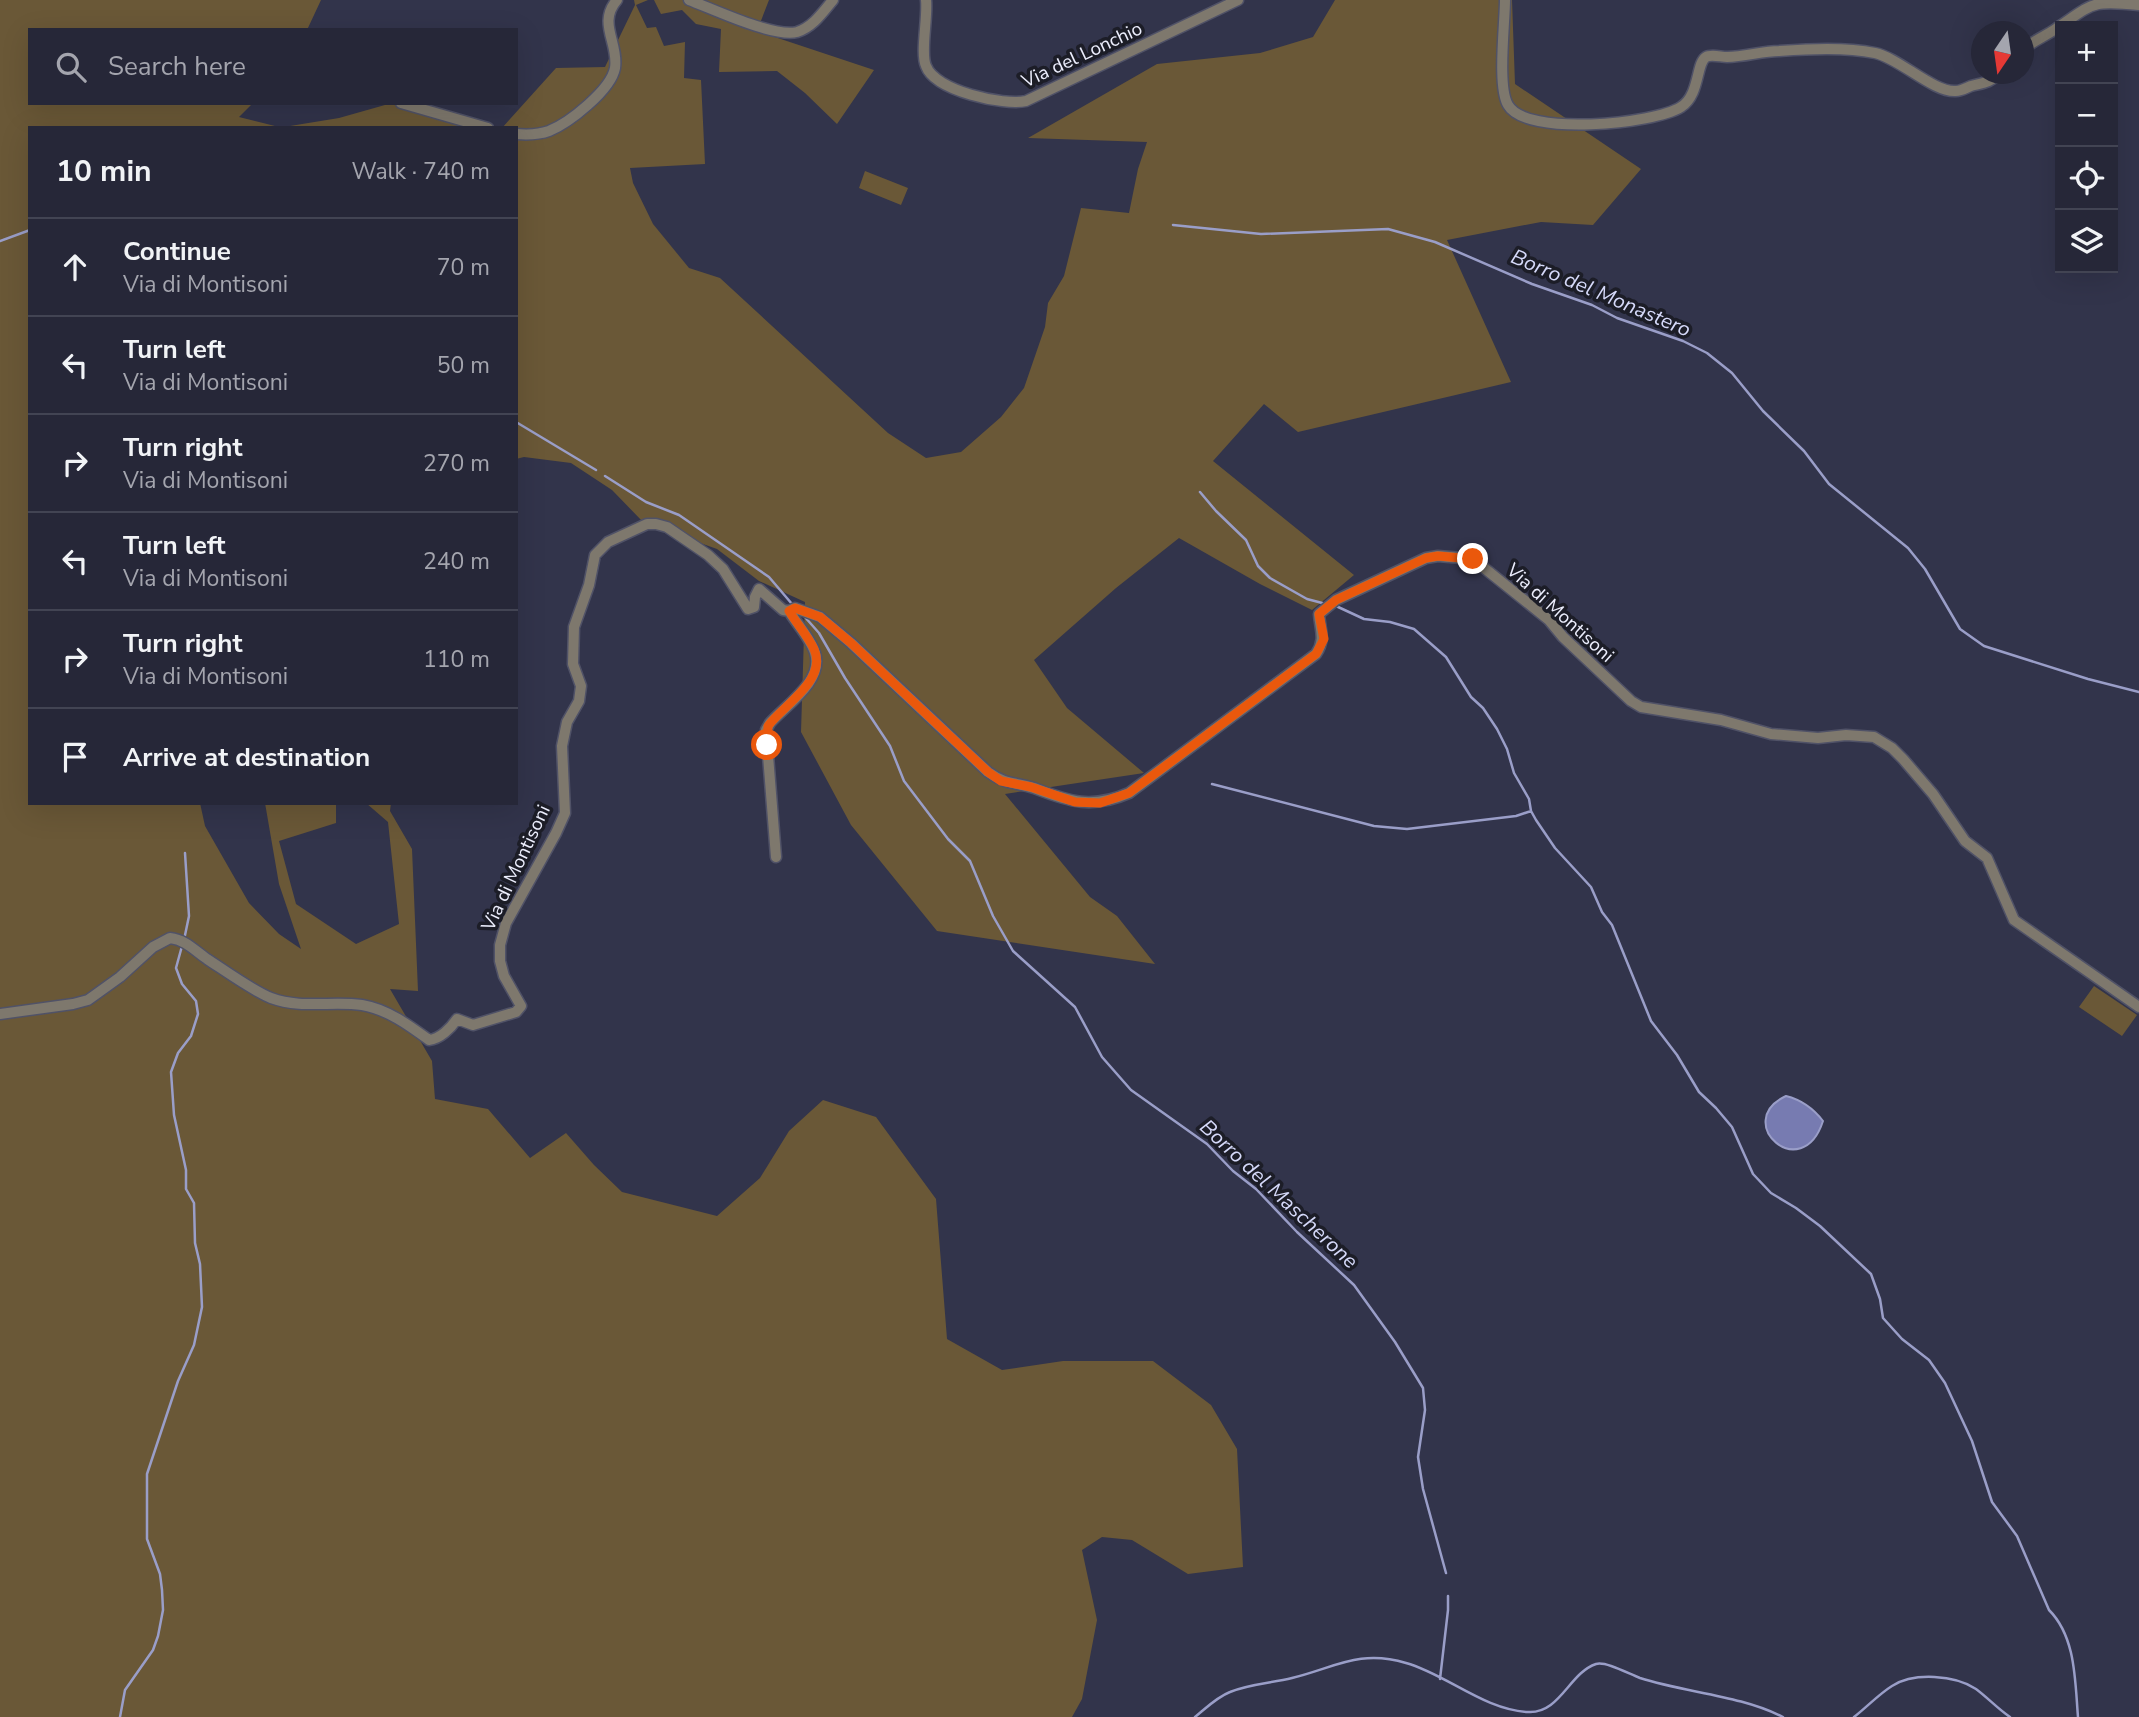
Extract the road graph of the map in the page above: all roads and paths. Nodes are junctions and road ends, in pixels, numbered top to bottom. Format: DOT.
graph roads {
  1 [pos="617,0"];
  2 [pos="689,0"];
  3 [pos="833,0"];
  4 [pos="926,0"];
  5 [pos="1238,0"];
  6 [pos="1505,0"];
  7 [pos="2139,5"];
  8 [pos="2034,43"];
  9 [pos="1982,84"];
  10 [pos="408,105"];
  11 [pos="481,126"];
  12 [pos="518,134"];
  13 [pos="789,611"];
  14 [pos="776,857"];
  15 [pos="2139,1007"];
  16 [pos="0,1014"];
  1 -- 12 [label="street"];
  2 -- 3 [label="street"];
  4 -- 5 [label="street, Via del Lonchio"];
  6 -- 9 [label="street"];
  7 -- 8 [label="street"];
  10 -- 11 [label="street"];
  13 -- 14 [label="street, Via di Montisoni"];
  13 -- 15 [label="street, Via di Montisoni"];
  13 -- 16 [label="street, Via di Montisoni"];
}
